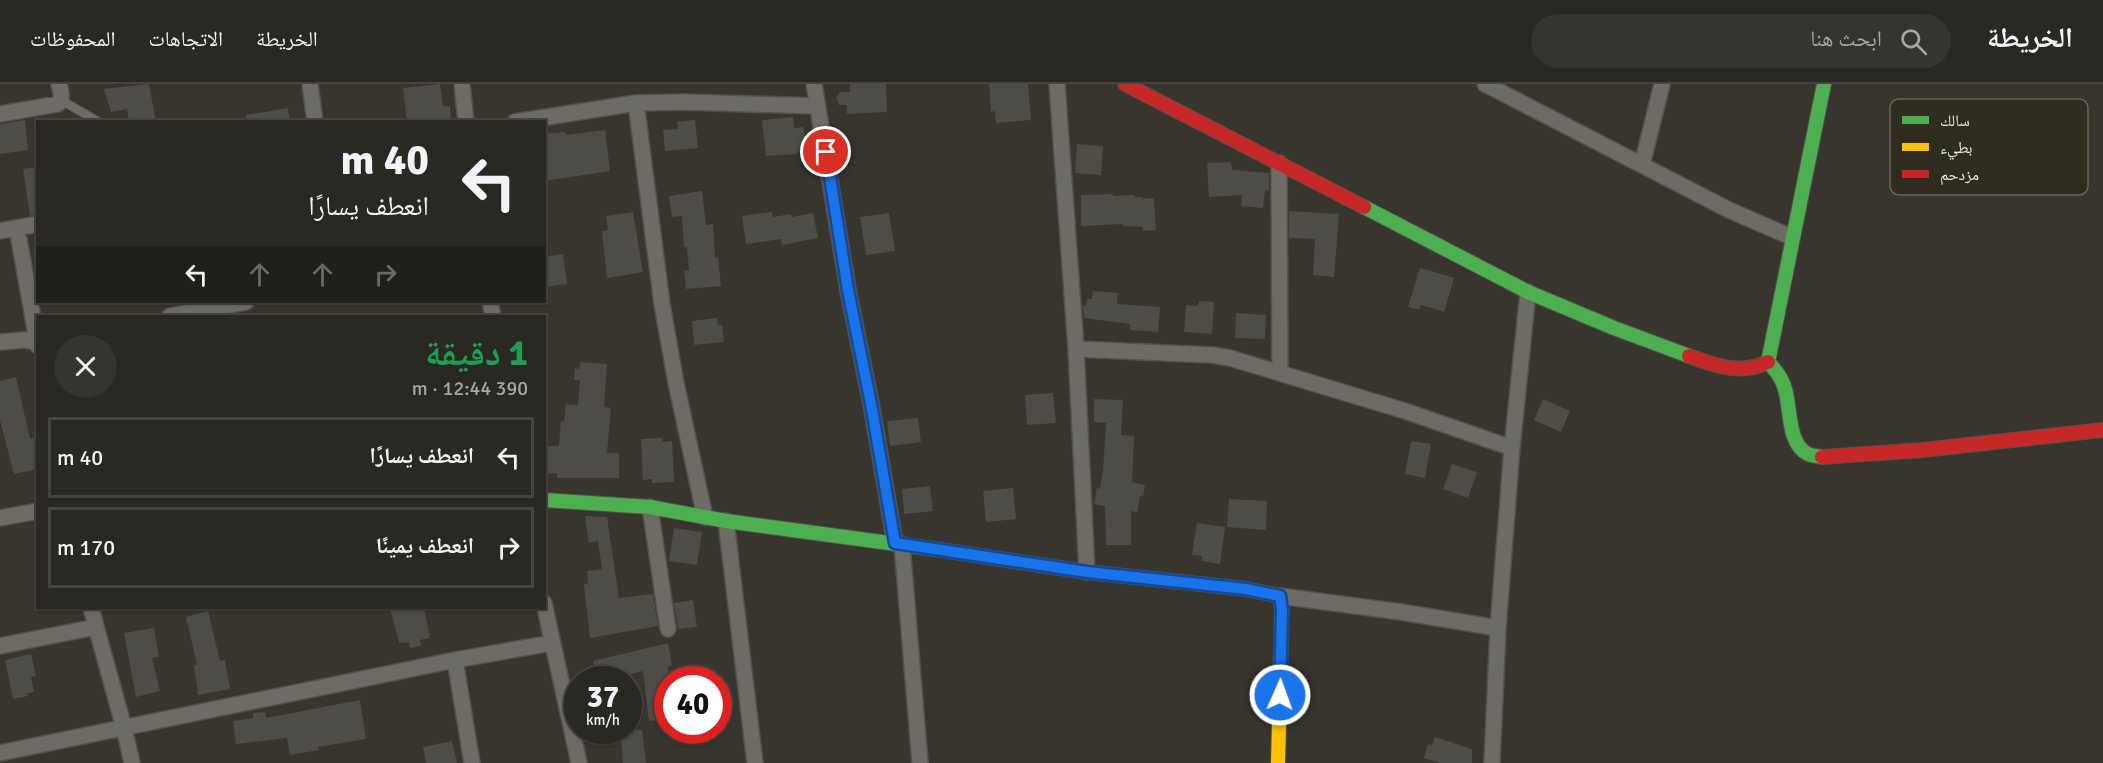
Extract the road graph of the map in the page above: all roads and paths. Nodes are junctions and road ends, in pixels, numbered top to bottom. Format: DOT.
graph roads {
  1 [pos="58,84"];
  2 [pos="310,84"];
  3 [pos="462,84"];
  4 [pos="814,84"];
  5 [pos="1057,84"];
  6 [pos="1485,84"];
  7 [pos="1662,84"];
  8 [pos="1824,84"];
  9 [pos="1132,86"];
  10 [pos="61,100"];
  11 [pos="636,102"];
  12 [pos="818,106"];
  13 [pos="0,114"];
  14 [pos="96,120"];
  15 [pos="315,120"];
  16 [pos="466,120"];
  17 [pos="526,120"];
  18 [pos="1279,163"];
  19 [pos="1642,165"];
  20 [pos="36,224"];
  21 [pos="17,228"];
  22 [pos="0,231"];
  23 [pos="1791,237"];
  24 [pos="1528,292"];
  25 [pos="241,303"];
  26 [pos="175,315"];
  27 [pos="36,338"];
  28 [pos="0,342"];
  29 [pos="36,344"];
  30 [pos="1076,349"];
  31 [pos="1768,362"];
  32 [pos="1280,373"];
  33 [pos="2103,430"];
  34 [pos="1512,448"];
  35 [pos="546,500"];
  36 [pos="650,507"];
  37 [pos="36,511"];
  38 [pos="705,517"];
  39 [pos="0,518"];
  40 [pos="726,521"];
  41 [pos="899,544"];
  42 [pos="1087,572"];
  43 [pos="1280,596"];
  44 [pos="91,609"];
  45 [pos="545,609"];
  46 [pos="96,627"];
  47 [pos="1498,628"];
  48 [pos="668,629"];
  49 [pos="552,643"];
  50 [pos="0,646"];
  51 [pos="455,660"];
  52 [pos="124,728"];
  53 [pos="0,753"];
  54 [pos="132,763"];
  55 [pos="472,763"];
  56 [pos="579,763"];
  57 [pos="755,763"];
  58 [pos="920,763"];
  59 [pos="1278,763"];
  60 [pos="1492,763"];
  1 -- 10 [label="street"];
  2 -- 15 [label="street"];
  3 -- 16 [label="street"];
  4 -- 12 [label="street"];
  5 -- 30 [label="street"];
  6 -- 19 [label="street"];
  7 -- 19 [label="street"];
  8 -- 23 [label="street"];
  9 -- 18 [label="street"];
  10 -- 13 [label="street"];
  10 -- 14 [label="lane"];
  11 -- 12 [label="street"];
  11 -- 17 [label="street"];
  11 -- 38 [label="street"];
  12 -- 41 [label="street"];
  18 -- 24 [label="street"];
  18 -- 32 [label="street"];
  19 -- 23 [label="street"];
  20 -- 21 [label="street"];
  21 -- 22 [label="street"];
  21 -- 27 [label="street"];
  23 -- 31 [label="street"];
  24 -- 31 [label="street"];
  24 -- 34 [label="street"];
  25 -- 26 [label="street"];
  28 -- 29 [label="street"];
  30 -- 32 [label="street"];
  30 -- 42 [label="street"];
  31 -- 33 [label="street"];
  32 -- 34 [label="street"];
  34 -- 47 [label="street"];
  35 -- 36 [label="street"];
  36 -- 38 [label="street"];
  36 -- 48 [label="street"];
  37 -- 39 [label="street"];
  38 -- 40 [label="street"];
  40 -- 41 [label="street"];
  40 -- 57 [label="street"];
  41 -- 42 [label="street"];
  41 -- 58 [label="street"];
  42 -- 43 [label="street"];
  43 -- 47 [label="street"];
  43 -- 59 [label="street"];
  44 -- 46 [label="street"];
  45 -- 49 [label="street"];
  46 -- 50 [label="street"];
  46 -- 52 [label="street"];
  47 -- 60 [label="street"];
  49 -- 51 [label="street"];
  49 -- 56 [label="street"];
  51 -- 52 [label="street"];
  51 -- 55 [label="street"];
  52 -- 53 [label="street"];
  52 -- 54 [label="street"];
}
